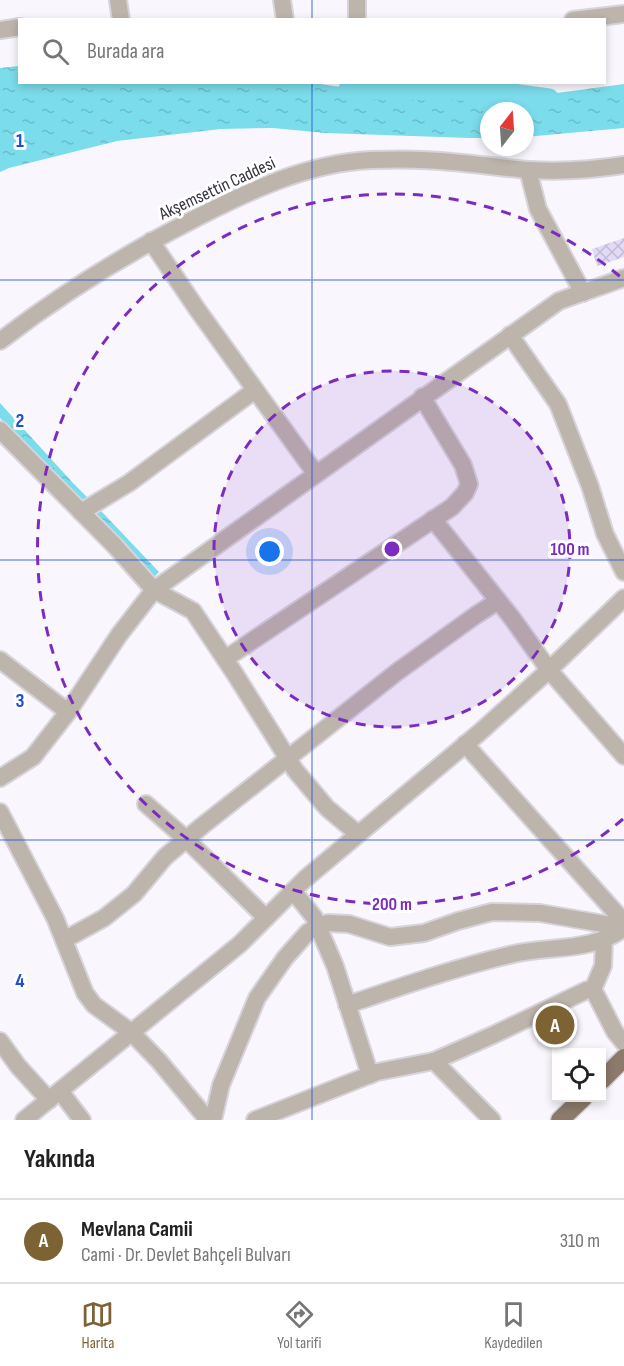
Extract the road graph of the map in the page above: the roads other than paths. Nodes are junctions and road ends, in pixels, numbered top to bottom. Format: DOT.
graph roads {
  1 [pos="118,0"];
  2 [pos="282,0"];
  3 [pos="357,0"];
  4 [pos="624,14"];
  5 [pos="121,18"];
  6 [pos="285,18"];
  7 [pos="357,18"];
  8 [pos="590,18"];
  9 [pos="18,27"];
  10 [pos="0,30"];
  11 [pos="624,165"];
  12 [pos="528,170"];
  13 [pos="151,241"];
  14 [pos="624,278"];
  15 [pos="583,293"];
  16 [pos="510,335"];
  17 [pos="0,341"];
  18 [pos="255,390"];
  19 [pos="422,398"];
  20 [pos="0,430"];
  21 [pos="316,474"];
  22 [pos="81,512"];
  23 [pos="433,519"];
  24 [pos="624,572"];
  25 [pos="154,590"];
  26 [pos="624,598"];
  27 [pos="498,601"];
  28 [pos="225,658"];
  29 [pos="0,660"];
  30 [pos="549,669"];
  31 [pos="68,712"];
  32 [pos="465,744"];
  33 [pos="624,756"];
  34 [pos="288,759"];
  35 [pos="0,778"];
  36 [pos="146,804"];
  37 [pos="0,812"];
  38 [pos="358,834"];
  39 [pos="186,839"];
  40 [pos="294,891"];
  41 [pos="266,918"];
  42 [pos="624,925"];
  43 [pos="318,926"];
  44 [pos="604,939"];
  45 [pos="64,940"];
  46 [pos="593,990"];
  47 [pos="347,1005"];
  48 [pos="131,1032"];
  49 [pos="0,1041"];
  50 [pos="624,1043"];
  51 [pos="624,1058"];
  52 [pos="434,1061"];
  53 [pos="370,1075"];
  54 [pos="606,1076"];
  55 [pos="55,1096"];
  56 [pos="579,1102"];
  57 [pos="280,1116"];
  58 [pos="24,1120"];
  59 [pos="82,1120"];
  60 [pos="207,1120"];
  61 [pos="213,1120"];
  62 [pos="255,1120"];
  63 [pos="492,1120"];
  64 [pos="560,1120"];
  1 -- 5 [label="street"];
  2 -- 6 [label="street"];
  3 -- 7 [label="street"];
  4 -- 8 [label="street"];
  9 -- 10 [label="street"];
  11 -- 12 [label="street, Akşemsettin Caddesi"];
  12 -- 13 [label="street, Akşemsettin Caddesi"];
  12 -- 15 [label="street"];
  13 -- 17 [label="street, Akşemsettin Caddesi"];
  13 -- 18 [label="street"];
  14 -- 15 [label="street"];
  15 -- 16 [label="street"];
  16 -- 19 [label="street"];
  16 -- 24 [label="street"];
  18 -- 21 [label="street"];
  18 -- 22 [label="street"];
  19 -- 21 [label="street"];
  19 -- 23 [label="street"];
  20 -- 22 [label="street"];
  21 -- 25 [label="street"];
  22 -- 25 [label="street"];
  23 -- 27 [label="street"];
  23 -- 28 [label="street"];
  25 -- 28 [label="street"];
  25 -- 31 [label="street"];
  26 -- 30 [label="street"];
  27 -- 30 [label="street"];
  27 -- 34 [label="street"];
  28 -- 34 [label="street"];
  29 -- 31 [label="street"];
  30 -- 32 [label="street"];
  30 -- 33 [label="street"];
  31 -- 35 [label="street"];
  32 -- 38 [label="street"];
  32 -- 42 [label="street"];
  34 -- 38 [label="street"];
  34 -- 39 [label="street"];
  36 -- 39 [label="street"];
  37 -- 45 [label="street"];
  38 -- 40 [label="street"];
  39 -- 41 [label="street"];
  39 -- 45 [label="street"];
  40 -- 41 [label="street"];
  40 -- 43 [label="street"];
  41 -- 48 [label="street"];
  42 -- 43 [label="street"];
  42 -- 44 [label="street"];
  43 -- 47 [label="street"];
  43 -- 61 [label="street"];
  44 -- 46 [label="street"];
  44 -- 47 [label="street"];
  45 -- 48 [label="street"];
  46 -- 50 [label="street"];
  46 -- 52 [label="street"];
  47 -- 53 [label="street"];
  48 -- 55 [label="street"];
  48 -- 60 [label="street"];
  49 -- 55 [label="street"];
  51 -- 54 [label="main road"];
  52 -- 53 [label="street"];
  52 -- 63 [label="street"];
  53 -- 57 [label="street"];
  55 -- 58 [label="street"];
  55 -- 59 [label="street"];
  56 -- 64 [label="main road"];
  57 -- 62 [label="street"];
}
